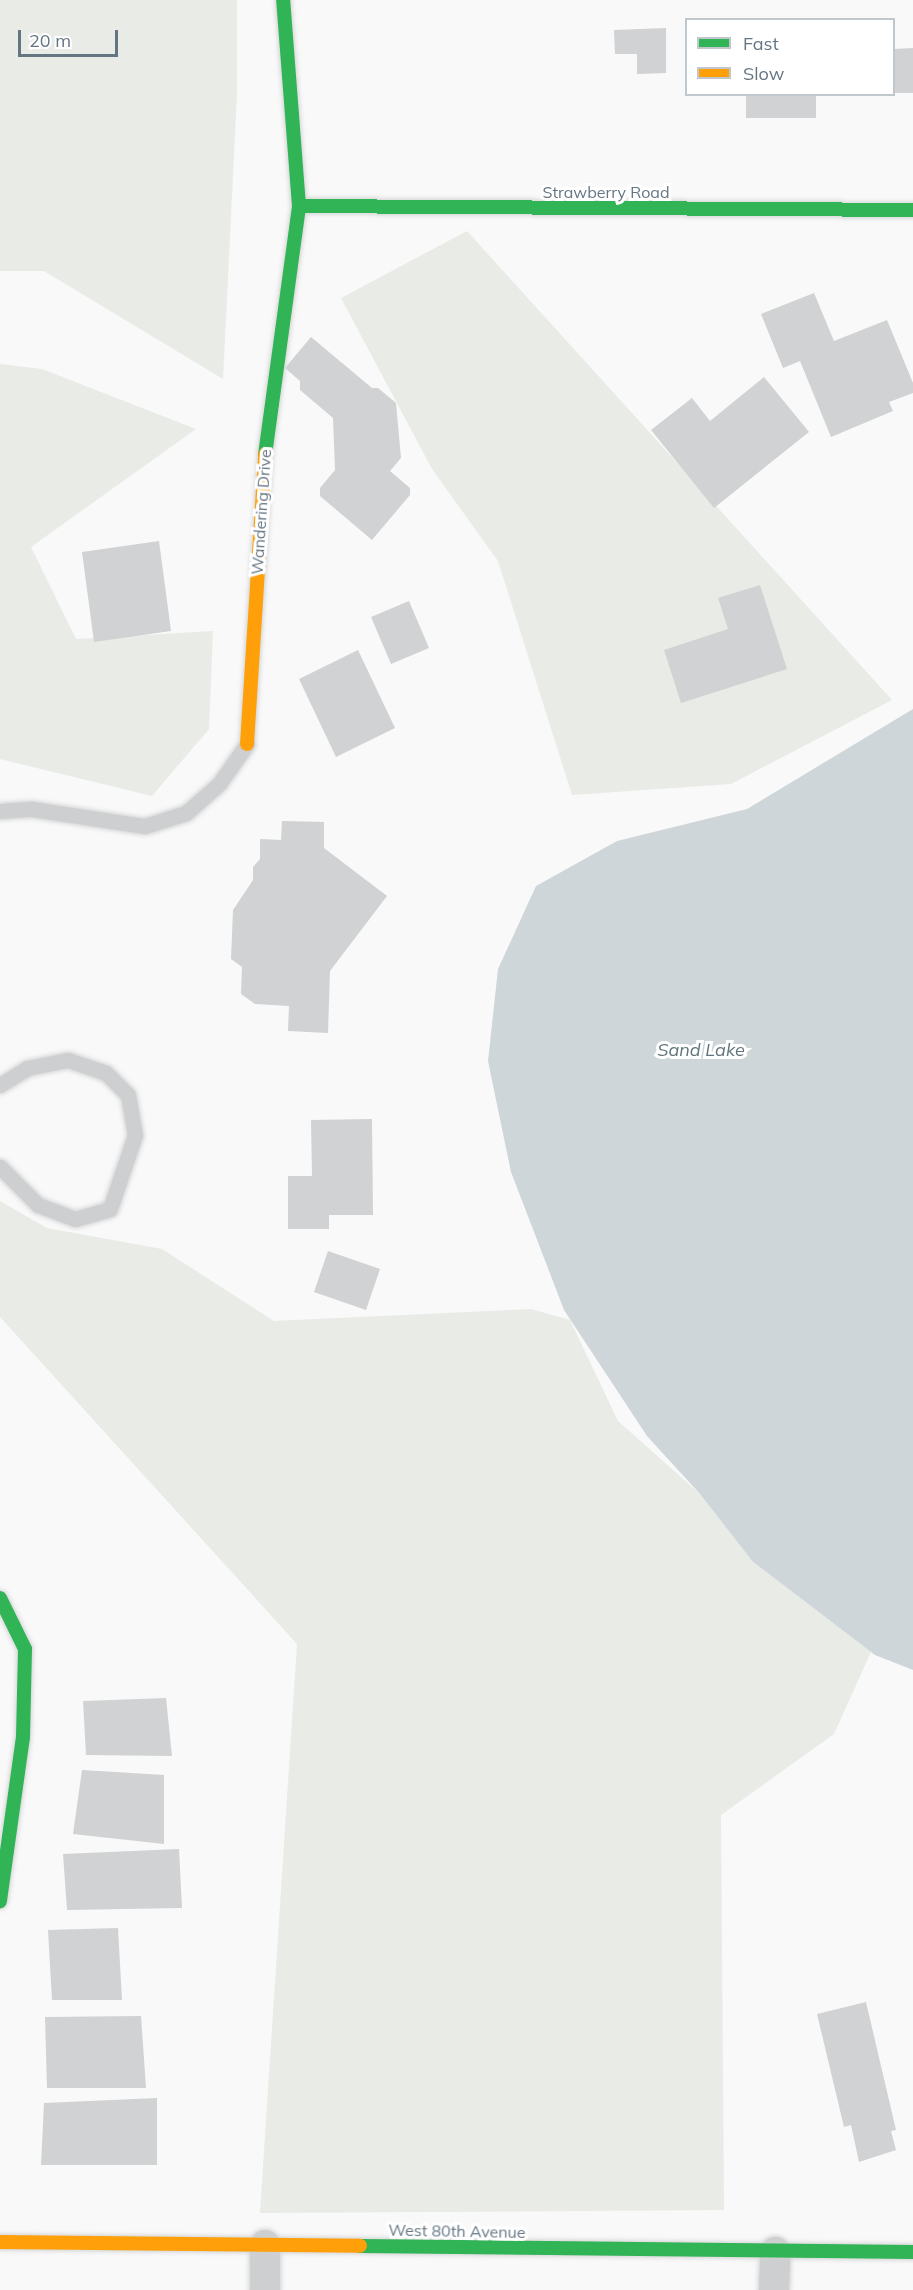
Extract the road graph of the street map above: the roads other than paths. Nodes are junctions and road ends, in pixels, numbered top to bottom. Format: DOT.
graph roads {
  1 [pos="283,0"];
  2 [pos="299,206"];
  3 [pos="913,210"];
  4 [pos="247,744"];
  5 [pos="0,811"];
  6 [pos="0,1085"];
  7 [pos="0,1167"];
  8 [pos="0,1598"];
  9 [pos="0,1901"];
  10 [pos="0,2242"];
  11 [pos="265,2245"];
  12 [pos="775,2252"];
  13 [pos="913,2252"];
  14 [pos="265,2290"];
  15 [pos="774,2290"];
  1 -- 2 [label="street, Wandering Drive"];
  2 -- 3 [label="street, Strawberry Road"];
  2 -- 4 [label="street, Wandering Drive"];
  4 -- 5 [label="lane, Wandering Drive"];
  6 -- 7 [label="lane"];
  8 -- 9 [label="street"];
  10 -- 11 [label="street, West 80th Avenue"];
  11 -- 12 [label="street, West 80th Avenue"];
  11 -- 14 [label="street"];
  12 -- 13 [label="street, West 80th Avenue"];
  12 -- 15 [label="street"];
}
